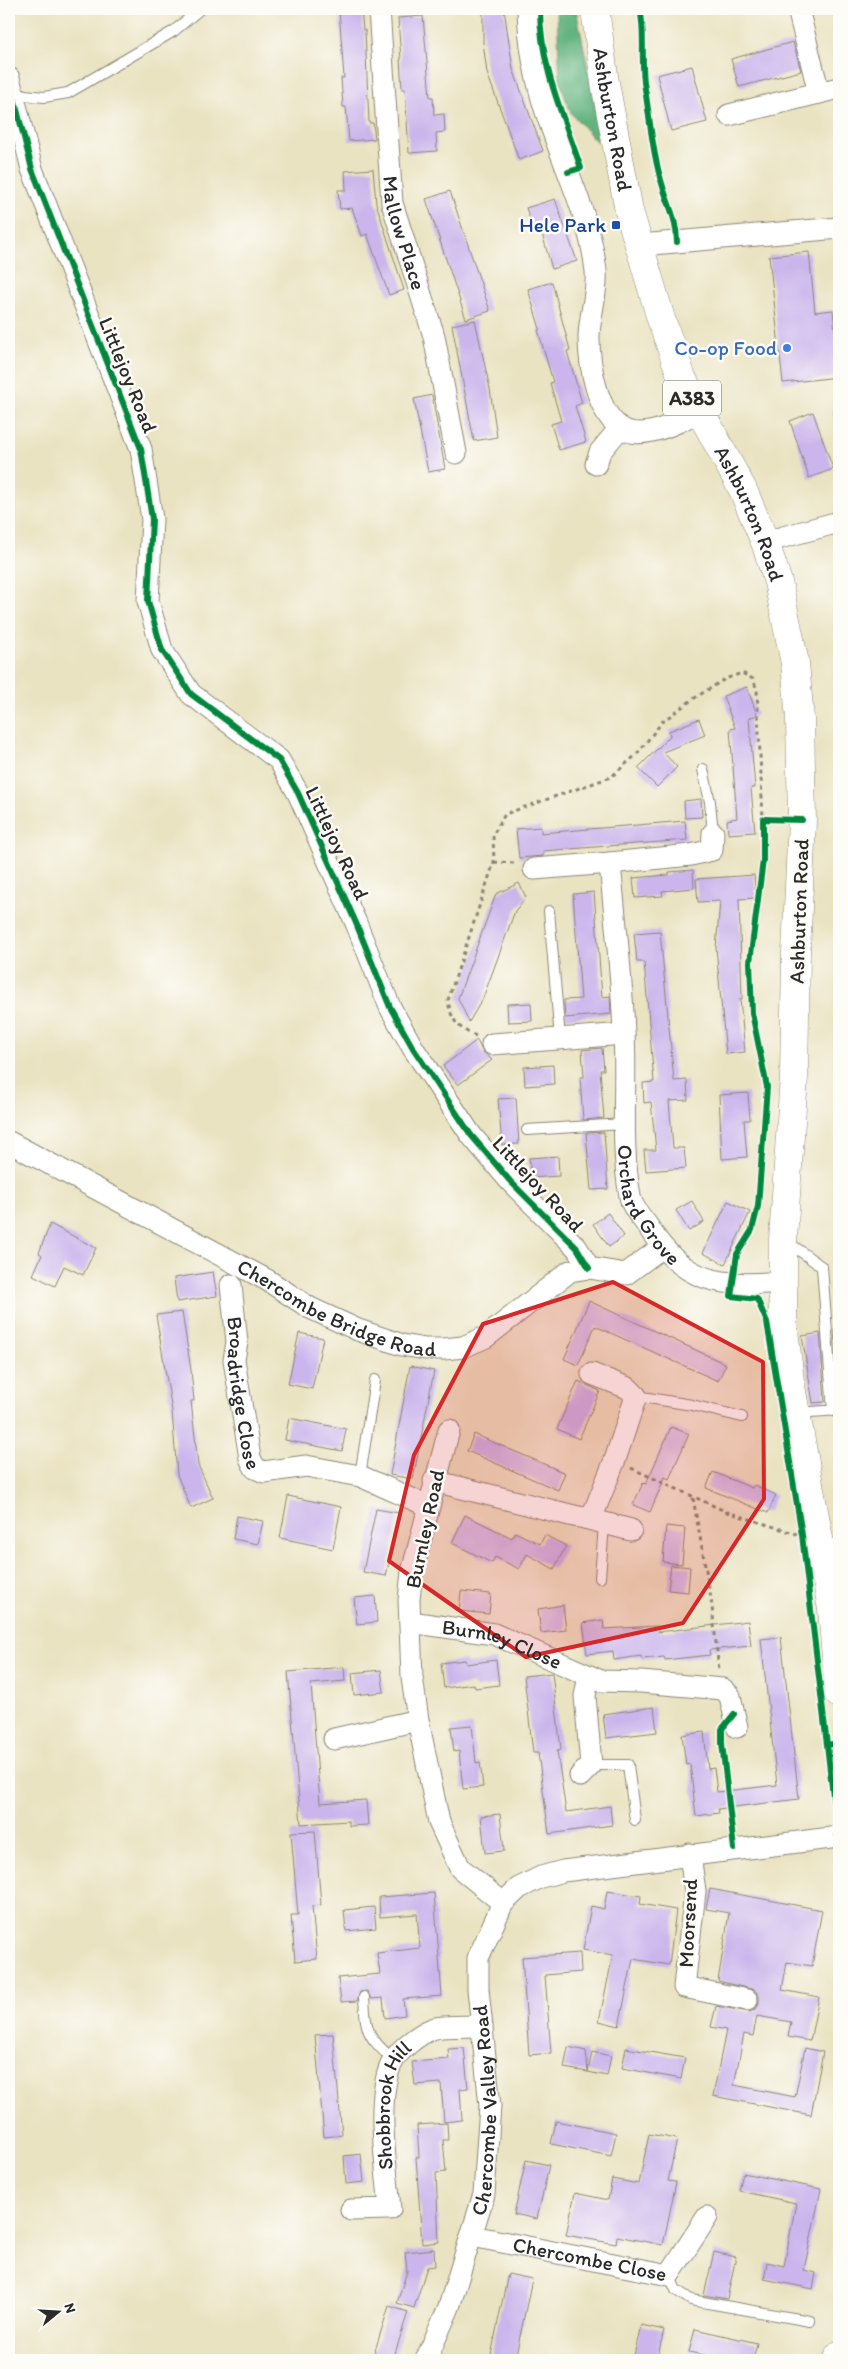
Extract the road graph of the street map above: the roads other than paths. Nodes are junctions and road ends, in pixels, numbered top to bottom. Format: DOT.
graph roads {
  1 [pos="200,9"];
  2 [pos="379,9"];
  3 [pos="528,9"];
  4 [pos="595,9"];
  5 [pos="798,9"];
  6 [pos="11,84"];
  7 [pos="839,88"];
  8 [pos="819,93"];
  9 [pos="729,115"];
  10 [pos="839,228"];
  11 [pos="640,245"];
  12 [pos="699,411"];
  13 [pos="620,428"];
  14 [pos="456,453"];
  15 [pos="596,464"];
  16 [pos="839,522"];
  17 [pos="765,542"];
  18 [pos="703,769"];
  19 [pos="713,832"];
  20 [pos="610,863"];
  21 [pos="534,869"];
  22 [pos="549,911"];
  23 [pos="624,1034"];
  24 [pos="560,1039"];
  25 [pos="492,1044"];
  26 [pos="623,1124"];
  27 [pos="527,1130"];
  28 [pos="9,1142"];
  29 [pos="784,1239"];
  30 [pos="662,1248"];
  31 [pos="589,1268"];
  32 [pos="783,1282"];
  33 [pos="231,1284"];
  34 [pos="592,1374"];
  35 [pos="375,1380"];
  36 [pos="636,1396"];
  37 [pos="836,1410"];
  38 [pos="796,1413"];
  39 [pos="742,1417"];
  40 [pos="448,1430"];
  41 [pos="360,1476"];
  42 [pos="434,1481"];
  43 [pos="428,1506"];
  44 [pos="595,1521"];
  45 [pos="631,1530"];
  46 [pos="600,1578"];
  47 [pos="410,1622"];
  48 [pos="589,1676"];
  49 [pos="839,1694"];
  50 [pos="418,1720"];
  51 [pos="737,1727"];
  52 [pos="334,1738"];
  53 [pos="585,1770"];
  54 [pos="635,1820"];
  55 [pos="839,1837"];
  56 [pos="690,1854"];
  57 [pos="503,1903"];
  58 [pos="364,1997"];
  59 [pos="747,2000"];
  60 [pos="482,2026"];
  61 [pos="393,2060"];
  62 [pos="351,2210"];
  63 [pos="707,2217"];
  64 [pos="472,2236"];
  65 [pos="669,2275"];
  66 [pos="810,2321"];
  67 [pos="839,2356"];
  68 [pos="426,2360"];
  69 [pos="838,2360"];
  1 -- 6 [label="lane"];
  2 -- 14 [label="street, Mallow Place"];
  3 -- 13 [label="street"];
  4 -- 11 [label="main road, Ashburton Road / A383"];
  5 -- 8 [label="street"];
  6 -- 31 [label="street, Littlejoy Road"];
  7 -- 8 [label="street"];
  8 -- 9 [label="street"];
  10 -- 11 [label="street"];
  11 -- 12 [label="main road, Ashburton Road / A383"];
  12 -- 13 [label="street"];
  12 -- 17 [label="main road, Ashburton Road / A383"];
  13 -- 15 [label="street"];
  16 -- 17 [label="street"];
  17 -- 29 [label="main road, Ashburton Road / A383"];
  18 -- 19 [label="lane"];
  19 -- 20 [label="street"];
  20 -- 21 [label="street"];
  20 -- 23 [label="street, Orchard Grove"];
  22 -- 24 [label="lane"];
  23 -- 24 [label="street"];
  23 -- 26 [label="street, Orchard Grove"];
  24 -- 25 [label="street"];
  26 -- 27 [label="lane"];
  26 -- 30 [label="street, Orchard Grove"];
  28 -- 31 [label="street, Chercombe Bridge Road"];
  29 -- 32 [label="main road, Ashburton Road / A383"];
  29 -- 37 [label="lane"];
  30 -- 31 [label="street, Chercombe Bridge Road"];
  30 -- 32 [label="street, Orchard Grove"];
  32 -- 38 [label="main road, Ashburton Road / A383"];
  33 -- 41 [label="street, Broadridge Close"];
  34 -- 36 [label="street"];
  35 -- 41 [label="lane"];
  36 -- 39 [label="lane"];
  36 -- 44 [label="street"];
  37 -- 38 [label="lane"];
  38 -- 49 [label="main road, Ashburton Road / A383"];
  40 -- 42 [label="street, Burnley Road"];
  41 -- 43 [label="street, Broadridge Close"];
  42 -- 43 [label="street, Burnley Road"];
  42 -- 44 [label="street"];
  43 -- 47 [label="street, Burnley Road"];
  44 -- 45 [label="street"];
  44 -- 46 [label="lane"];
  47 -- 48 [label="street, Burnley Close"];
  47 -- 50 [label="street, Burnley Road"];
  48 -- 51 [label="street, Burnley Close"];
  48 -- 53 [label="street, Burnley Close"];
  50 -- 52 [label="street"];
  50 -- 57 [label="street, Burnley Road"];
  53 -- 54 [label="lane"];
  55 -- 56 [label="street, Chercombe Valley Road"];
  56 -- 57 [label="street, Chercombe Valley Road"];
  56 -- 59 [label="street, Moorsend"];
  57 -- 60 [label="street, Chercombe Valley Road"];
  58 -- 61 [label="lane"];
  60 -- 61 [label="street, Shobbrook Hill"];
  60 -- 64 [label="street, Chercombe Valley Road"];
  61 -- 62 [label="street, Shobbrook Hill"];
  63 -- 65 [label="street, Chercombe Close"];
  64 -- 65 [label="street, Chercombe Close"];
  64 -- 68 [label="street, Chercombe Valley Road"];
  65 -- 66 [label="lane"];
  67 -- 69 [label="main road"];
}
